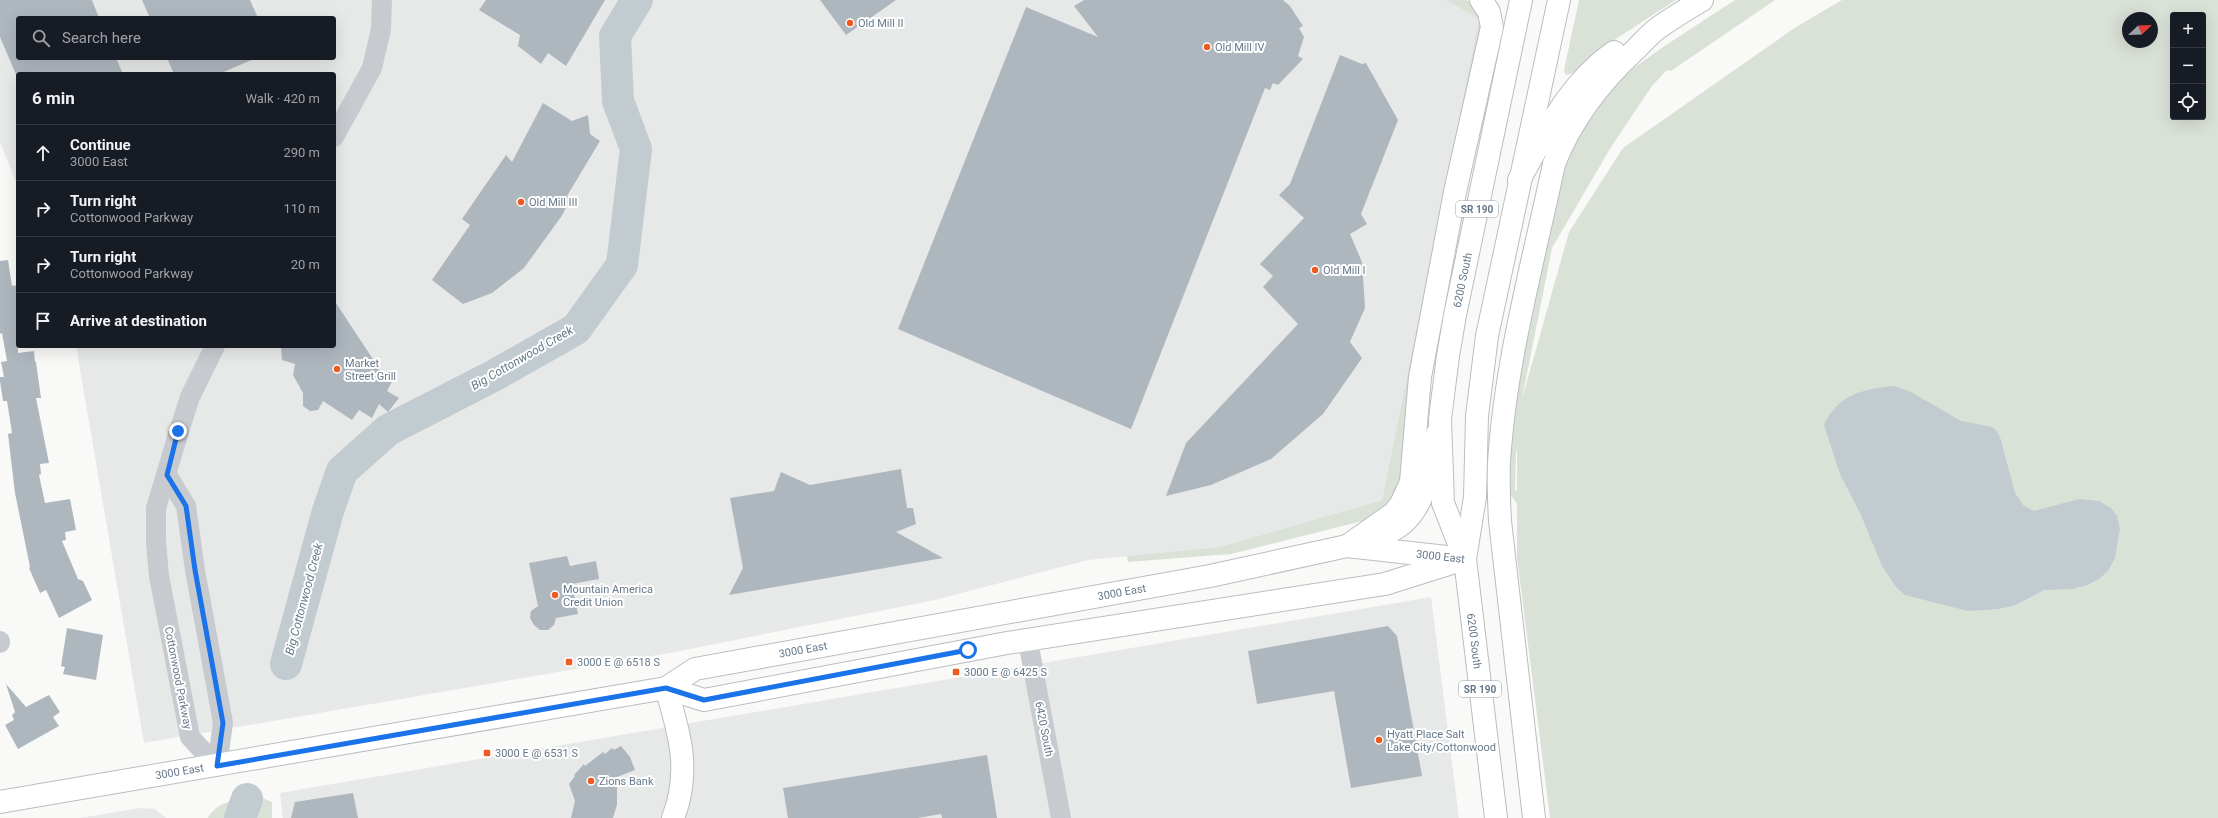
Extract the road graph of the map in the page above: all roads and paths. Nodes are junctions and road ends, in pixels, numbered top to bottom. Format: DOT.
graph roads {
  1 [pos="382,0"];
  2 [pos="1481,0"];
  3 [pos="1520,0"];
  4 [pos="1559,0"];
  5 [pos="1702,0"];
  6 [pos="1657,29"];
  7 [pos="336,134"];
  8 [pos="1519,180"];
  9 [pos="214,348"];
  10 [pos="1440,419"];
  11 [pos="167,475"];
  12 [pos="1347,546"];
  13 [pos="1465,559"];
  14 [pos="1028,641"];
  15 [pos="666,688"];
  16 [pos="217,766"];
  17 [pos="0,802"];
  18 [pos="673,818"];
  19 [pos="1061,818"];
  20 [pos="1496,818"];
  21 [pos="1534,818"];
  1 -- 7 [label="street"];
  2 -- 12 [label="main road"];
  3 -- 10 [label="main road, 6200 South / SR 190"];
  4 -- 8 [label="main road, 6200 South / SR 190"];
  5 -- 6 [label="main road"];
  6 -- 8 [label="main road"];
  6 -- 21 [label="main road"];
  8 -- 13 [label="main road, 6200 South / SR 190"];
  9 -- 11 [label="street, Cottonwood Parkway"];
  10 -- 12 [label="main road"];
  10 -- 13 [label="main road, 6200 South / SR 190"];
  11 -- 16 [label="street"];
  11 -- 16 [label="street, Cottonwood Parkway"];
  12 -- 13 [label="main road, 3000 East"];
  12 -- 15 [label="main road, 3000 East"];
  13 -- 14 [label="main road, 3000 East"];
  13 -- 20 [label="main road, 6200 South / SR 190"];
  14 -- 15 [label="main road, 3000 East"];
  14 -- 19 [label="street, 6420 South"];
  15 -- 16 [label="main road, 3000 East"];
  15 -- 18 [label="main road"];
  16 -- 17 [label="main road, 3000 East"];
}
